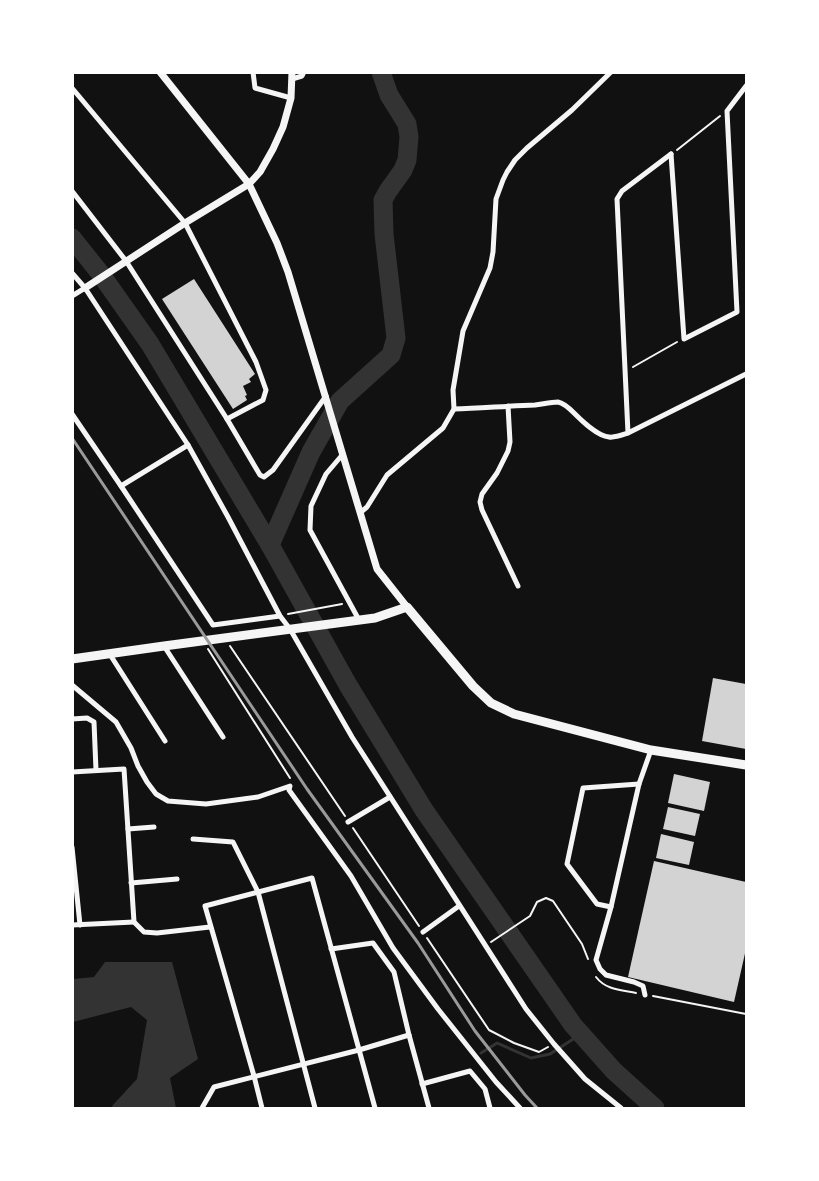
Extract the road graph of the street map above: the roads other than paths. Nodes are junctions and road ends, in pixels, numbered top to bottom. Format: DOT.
graph roads {
  1 [pos="160,72"];
  2 [pos="253,72"];
  3 [pos="304,72"];
  4 [pos="611,72"];
  5 [pos="292,76"];
  6 [pos="746,86"];
  7 [pos="72,88"];
  8 [pos="291,98"];
  9 [pos="249,184"];
  10 [pos="72,191"];
  11 [pos="185,223"];
  12 [pos="123,263"];
  13 [pos="72,273"];
  14 [pos="86,287"];
  15 [pos="72,296"];
  16 [pos="746,374"];
  17 [pos="326,396"];
  18 [pos="508,406"];
  19 [pos="454,409"];
  20 [pos="72,414"];
  21 [pos="227,419"];
  22 [pos="628,433"];
  23 [pos="188,445"];
  24 [pos="343,454"];
  25 [pos="121,486"];
  26 [pos="361,512"];
  27 [pos="518,586"];
  28 [pos="407,607"];
  29 [pos="280,616"];
  30 [pos="355,621"];
  31 [pos="292,628"];
  32 [pos="164,646"];
  33 [pos="109,654"];
  34 [pos="72,659"];
  35 [pos="72,685"];
  36 [pos="72,719"];
  37 [pos="223,737"];
  38 [pos="164,741"];
  39 [pos="651,750"];
  40 [pos="746,765"];
  41 [pos="96,770"];
  42 [pos="72,772"];
  43 [pos="638,784"];
  44 [pos="390,797"];
  45 [pos="348,822"];
  46 [pos="154,827"];
  47 [pos="128,829"];
  48 [pos="193,839"];
  49 [pos="72,847"];
  50 [pos="177,880"];
  51 [pos="131,883"];
  52 [pos="258,892"];
  53 [pos="459,906"];
  54 [pos="611,907"];
  55 [pos="134,922"];
  56 [pos="72,925"];
  57 [pos="80,925"];
  58 [pos="210,927"];
  59 [pos="423,932"];
  60 [pos="331,949"];
  61 [pos="645,995"];
  62 [pos="409,1035"];
  63 [pos="359,1050"];
  64 [pos="303,1064"];
  65 [pos="254,1076"];
  66 [pos="422,1084"];
  67 [pos="202,1108"];
  68 [pos="262,1108"];
  69 [pos="315,1108"];
  70 [pos="375,1108"];
  71 [pos="429,1108"];
  72 [pos="490,1108"];
  73 [pos="520,1108"];
  74 [pos="621,1108"];
  1 -- 9 [label="street"];
  2 -- 8 [label="street"];
  3 -- 5 [label="street"];
  4 -- 19 [label="street"];
  5 -- 8 [label="street"];
  6 -- 22 [label="street"];
  7 -- 11 [label="street"];
  8 -- 9 [label="street"];
  9 -- 11 [label="street"];
  9 -- 17 [label="street"];
  10 -- 12 [label="street"];
  11 -- 12 [label="street"];
  11 -- 21 [label="street"];
  12 -- 14 [label="street"];
  12 -- 21 [label="street"];
  13 -- 14 [label="street"];
  14 -- 15 [label="street"];
  14 -- 23 [label="street"];
  16 -- 22 [label="street"];
  17 -- 21 [label="street"];
  17 -- 24 [label="street"];
  18 -- 19 [label="street"];
  18 -- 22 [label="street"];
  18 -- 27 [label="street"];
  19 -- 26 [label="street"];
  20 -- 25 [label="street"];
  23 -- 25 [label="street"];
  23 -- 29 [label="street"];
  24 -- 26 [label="street"];
  24 -- 30 [label="street"];
  25 -- 29 [label="street"];
  26 -- 28 [label="street"];
  28 -- 30 [label="main road"];
  28 -- 39 [label="main road"];
  29 -- 31 [label="street"];
  30 -- 31 [label="main road"];
  31 -- 32 [label="main road"];
  31 -- 44 [label="street"];
  32 -- 33 [label="main road"];
  32 -- 37 [label="street"];
  33 -- 34 [label="main road"];
  33 -- 38 [label="street"];
  35 -- 73 [label="street"];
  36 -- 41 [label="street"];
  39 -- 40 [label="main road"];
  39 -- 43 [label="street"];
  41 -- 42 [label="street"];
  41 -- 47 [label="street"];
  43 -- 54 [label="street"];
  43 -- 54 [label="street"];
  44 -- 45 [label="street"];
  44 -- 53 [label="street"];
  46 -- 47 [label="street"];
  47 -- 51 [label="street"];
  48 -- 52 [label="street"];
  49 -- 57 [label="street"];
  50 -- 51 [label="street"];
  51 -- 55 [label="street"];
  52 -- 58 [label="street"];
  52 -- 60 [label="street"];
  52 -- 64 [label="street"];
  53 -- 59 [label="street"];
  53 -- 74 [label="street"];
  54 -- 61 [label="street"];
  55 -- 57 [label="street"];
  55 -- 58 [label="street"];
  56 -- 57 [label="street"];
  58 -- 65 [label="street"];
  60 -- 62 [label="street"];
  60 -- 63 [label="street"];
  62 -- 63 [label="street"];
  62 -- 66 [label="street"];
  63 -- 64 [label="street"];
  63 -- 70 [label="street"];
  64 -- 65 [label="street"];
  64 -- 69 [label="street"];
  65 -- 67 [label="street"];
  65 -- 68 [label="street"];
  66 -- 71 [label="street"];
  66 -- 72 [label="street"];
}
